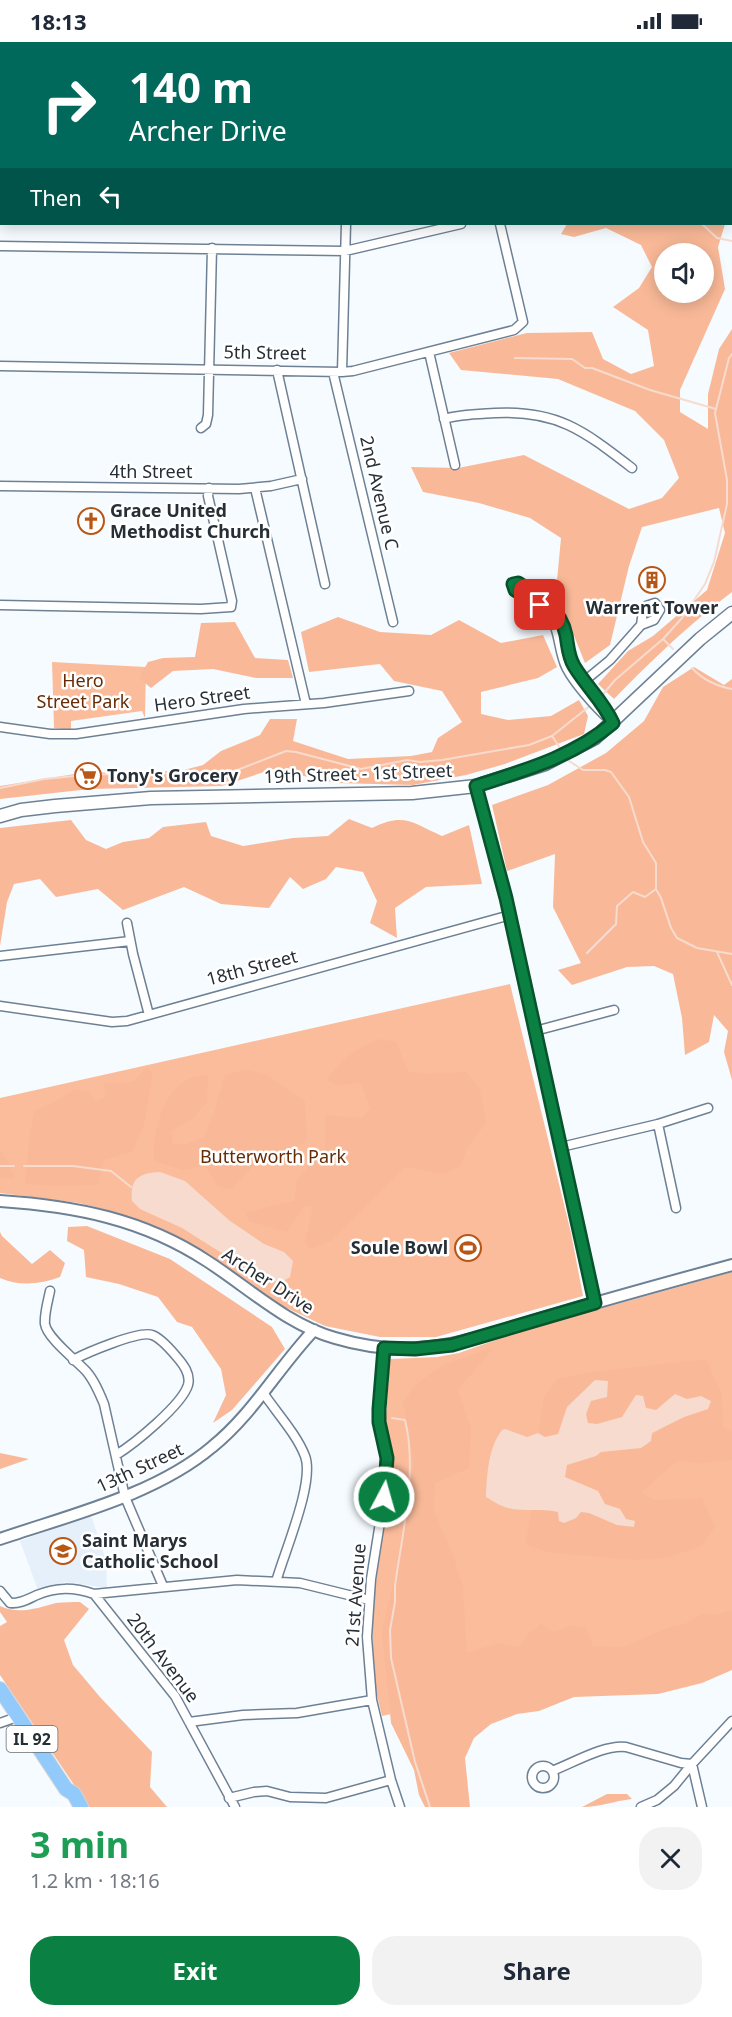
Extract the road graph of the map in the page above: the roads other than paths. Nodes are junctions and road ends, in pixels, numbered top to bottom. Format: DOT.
graph roads {
  1 [pos="346,225"];
  2 [pos="457,225"];
  3 [pos="500,225"];
  4 [pos="0,246"];
  5 [pos="212,248"];
  6 [pos="345,251"];
  7 [pos="429,352"];
  8 [pos="0,366"];
  9 [pos="209,368"];
  10 [pos="277,370"];
  11 [pos="338,372"];
  12 [pos="444,419"];
  13 [pos="201,428"];
  14 [pos="455,465"];
  15 [pos="632,468"];
  16 [pos="302,479"];
  17 [pos="0,486"];
  18 [pos="208,488"];
  19 [pos="255,488"];
  20 [pos="326,584"];
  21 [pos="0,605"];
  22 [pos="732,613"];
  23 [pos="393,622"];
  24 [pos="641,625"];
  25 [pos="582,683"];
  26 [pos="409,691"];
  27 [pos="306,704"];
  28 [pos="613,723"];
  29 [pos="0,727"];
  30 [pos="476,786"];
  31 [pos="0,814"];
  32 [pos="510,915"];
  33 [pos="127,923"];
  34 [pos="130,941"];
  35 [pos="0,956"];
  36 [pos="0,1006"];
  37 [pos="614,1010"];
  38 [pos="149,1015"];
  39 [pos="535,1031"];
  40 [pos="708,1108"];
  41 [pos="658,1124"];
  42 [pos="561,1148"];
  43 [pos="0,1201"];
  44 [pos="676,1208"];
  45 [pos="732,1265"];
  46 [pos="50,1291"];
  47 [pos="595,1303"];
  48 [pos="314,1330"];
  49 [pos="384,1348"];
  50 [pos="73,1360"];
  51 [pos="264,1394"];
  52 [pos="116,1455"];
  53 [pos="124,1497"];
  54 [pos="0,1539"];
  55 [pos="276,1582"];
  56 [pos="163,1586"];
  57 [pos="0,1591"];
  58 [pos="94,1594"];
  59 [pos="369,1600"];
  60 [pos="0,1689"];
  61 [pos="372,1700"];
  62 [pos="17,1717"];
  63 [pos="732,1721"];
  64 [pos="189,1722"];
  65 [pos="0,1723"];
  66 [pos="692,1764"];
  67 [pos="552,1772"];
  68 [pos="391,1780"];
  69 [pos="66,1789"];
  70 [pos="229,1798"];
  71 [pos="73,1807"];
  72 [pos="81,1807"];
  73 [pos="235,1807"];
  74 [pos="400,1807"];
  75 [pos="641,1807"];
  76 [pos="702,1807"];
  1 -- 6 [label="street, 2nd Avenue C"];
  2 -- 6 [label="street"];
  3 -- 7 [label="street, 5th Street"];
  4 -- 5 [label="street"];
  5 -- 6 [label="street"];
  5 -- 9 [label="street"];
  6 -- 11 [label="street, 2nd Avenue C"];
  7 -- 11 [label="street, 5th Street"];
  7 -- 12 [label="street"];
  8 -- 9 [label="street, 5th Street"];
  9 -- 10 [label="street, 5th Street"];
  9 -- 13 [label="street"];
  10 -- 11 [label="street, 5th Street"];
  10 -- 16 [label="street"];
  11 -- 23 [label="street, 2nd Avenue C"];
  12 -- 14 [label="street"];
  12 -- 15 [label="street"];
  16 -- 19 [label="street, 4th Street"];
  16 -- 20 [label="street"];
  17 -- 18 [label="street, 4th Street"];
  18 -- 19 [label="street, 4th Street"];
  18 -- 21 [label="street"];
  19 -- 27 [label="street"];
  22 -- 28 [label="main road, 19th Street - 1st Street"];
  24 -- 25 [label="street"];
  25 -- 25 [label="street"];
  25 -- 28 [label="street"];
  26 -- 27 [label="street, Hero Street"];
  27 -- 29 [label="street, Hero Street"];
  28 -- 30 [label="main road, 19th Street - 1st Street"];
  30 -- 31 [label="main road, 19th Street - 1st Street"];
  30 -- 32 [label="street"];
  32 -- 38 [label="street, 18th Street"];
  32 -- 39 [label="street"];
  33 -- 34 [label="street"];
  34 -- 35 [label="street"];
  34 -- 38 [label="street"];
  36 -- 38 [label="street, 18th Street"];
  37 -- 39 [label="street"];
  39 -- 42 [label="street"];
  40 -- 41 [label="street"];
  41 -- 42 [label="street"];
  41 -- 44 [label="street"];
  42 -- 47 [label="street"];
  43 -- 48 [label="street, Archer Drive"];
  45 -- 47 [label="street, Archer Drive"];
  46 -- 50 [label="street"];
  47 -- 49 [label="street, Archer Drive"];
  48 -- 49 [label="street, Archer Drive"];
  48 -- 51 [label="street, 13th Street"];
  49 -- 59 [label="street, 21st Avenue"];
  50 -- 52 [label="street"];
  50 -- 52 [label="street"];
  51 -- 53 [label="street, 13th Street"];
  51 -- 55 [label="street"];
  52 -- 53 [label="street"];
  53 -- 54 [label="street, 13th Street"];
  53 -- 56 [label="street"];
  55 -- 56 [label="street"];
  55 -- 59 [label="street"];
  56 -- 58 [label="street"];
  57 -- 58 [label="street"];
  58 -- 64 [label="street, 20th Avenue"];
  59 -- 61 [label="street, 21st Avenue"];
  60 -- 62 [label="main road, IL 92"];
  61 -- 64 [label="street"];
  61 -- 68 [label="street, 21st Avenue"];
  62 -- 65 [label="street"];
  62 -- 69 [label="main road, IL 92"];
  63 -- 66 [label="street"];
  64 -- 70 [label="street, 20th Avenue"];
  66 -- 67 [label="street"];
  66 -- 75 [label="street"];
  66 -- 76 [label="street"];
  68 -- 70 [label="street"];
  68 -- 74 [label="street, 21st Avenue"];
  69 -- 71 [label="main road, IL 92"];
  69 -- 72 [label="main road, IL 92"];
  70 -- 73 [label="street, 20th Avenue"];
}
